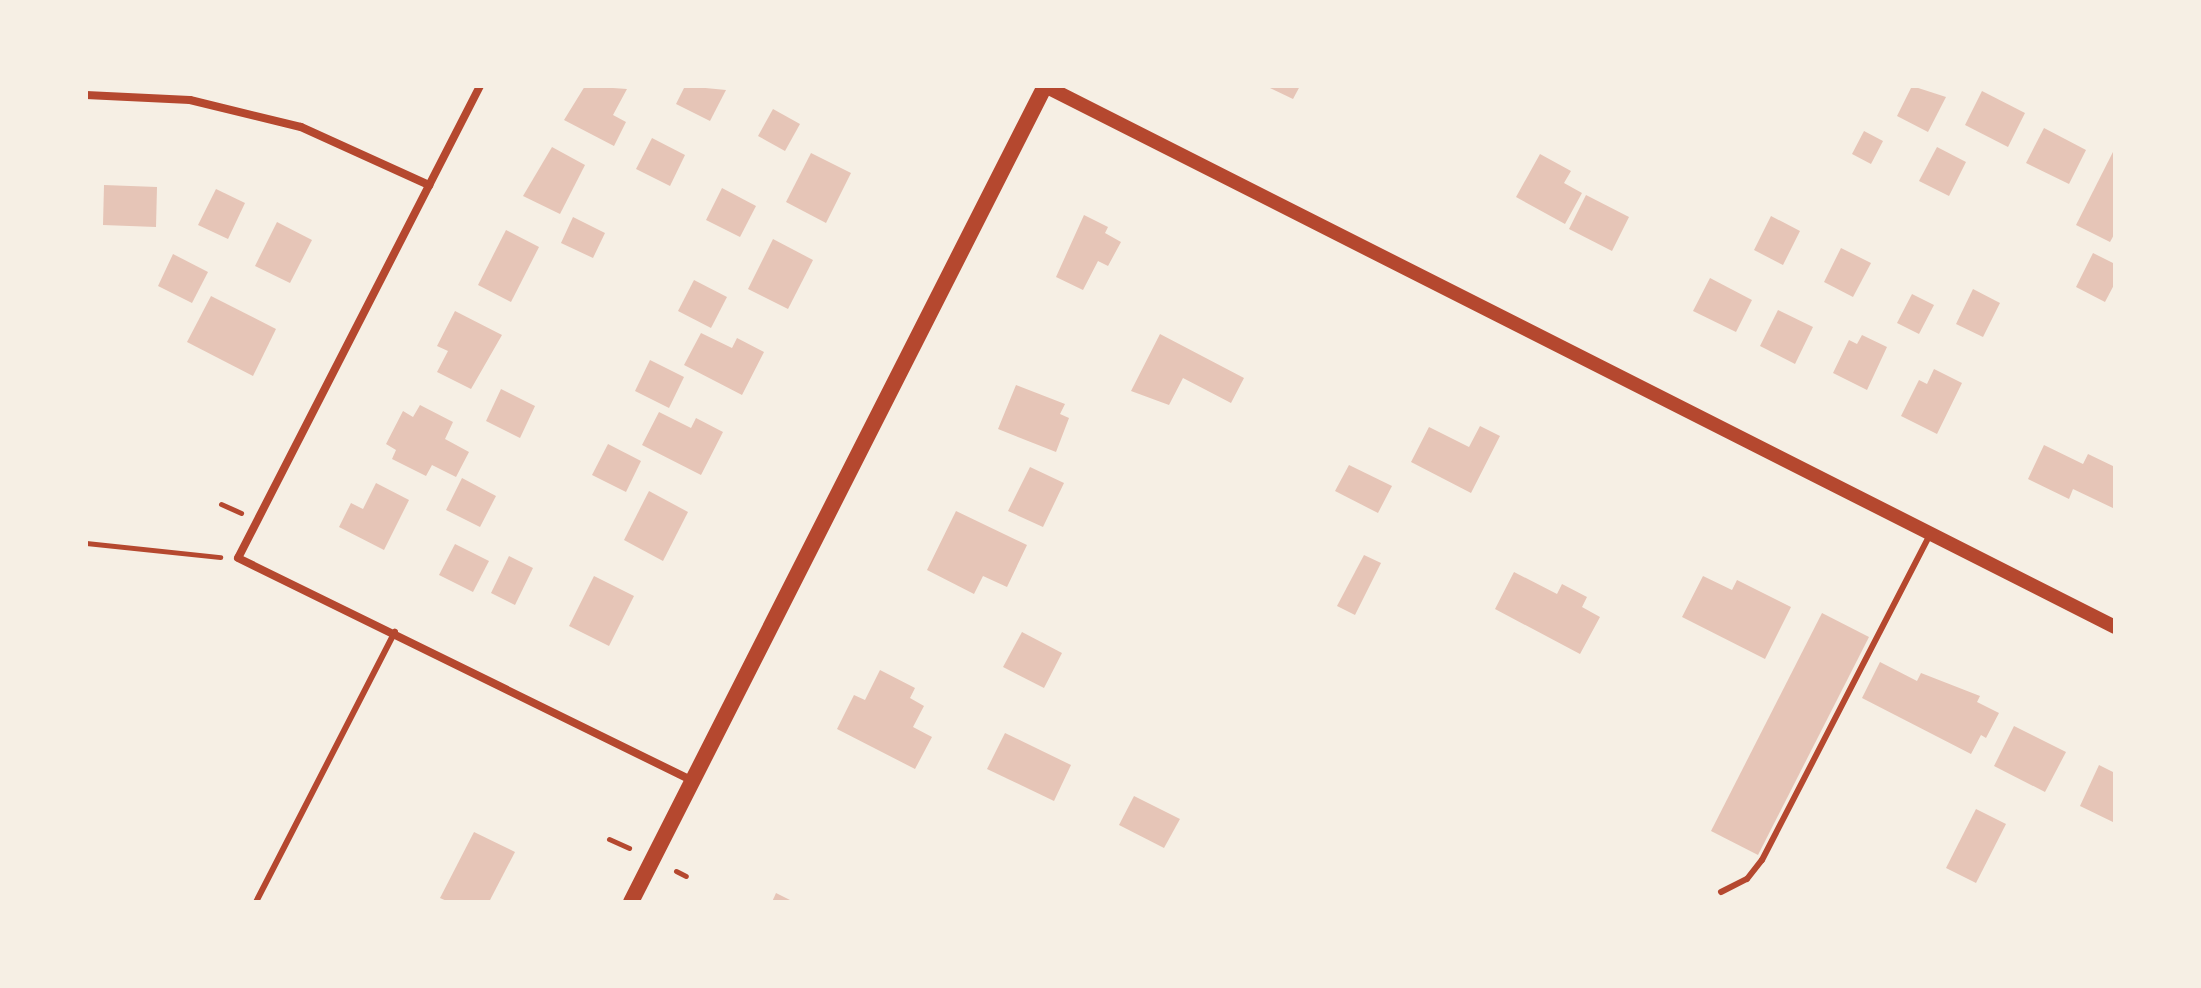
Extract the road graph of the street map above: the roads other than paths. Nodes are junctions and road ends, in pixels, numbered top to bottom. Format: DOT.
graph roads {
  1 [pos="480,86"];
  2 [pos="1045,86"];
  3 [pos="86,95"];
  4 [pos="429,185"];
  5 [pos="1930,534"];
  6 [pos="2115,627"];
  7 [pos="395,632"];
  8 [pos="693,781"];
  9 [pos="1721,892"];
  10 [pos="256,902"];
  11 [pos="631,902"];
  1 -- 4 [label="street"];
  2 -- 5 [label="street"];
  2 -- 8 [label="main road"];
  3 -- 4 [label="street"];
  4 -- 7 [label="street"];
  5 -- 6 [label="street"];
  5 -- 9 [label="lane"];
  7 -- 8 [label="street"];
  7 -- 10 [label="lane"];
  8 -- 11 [label="main road"];
}
